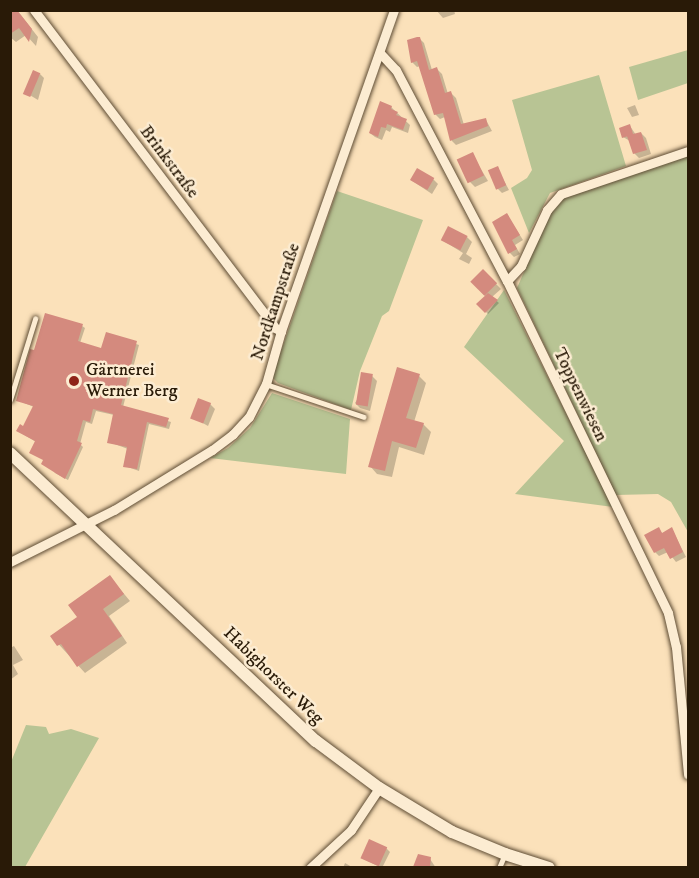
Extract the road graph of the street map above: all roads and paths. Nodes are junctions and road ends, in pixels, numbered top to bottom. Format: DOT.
graph roads {
  1 [pos="34,10"];
  2 [pos="394,10"];
  3 [pos="380,53"];
  4 [pos="688,151"];
  5 [pos="507,281"];
  6 [pos="35,319"];
  7 [pos="281,331"];
  8 [pos="266,384"];
  9 [pos="10,400"];
  10 [pos="364,417"];
  11 [pos="10,453"];
  12 [pos="87,524"];
  13 [pos="10,562"];
  14 [pos="688,774"];
  15 [pos="379,788"];
  16 [pos="505,854"];
  17 [pos="310,867"];
  18 [pos="499,867"];
  19 [pos="549,867"];
  1 -- 7 [label="street, Brinkstraße"];
  2 -- 3 [label="street, Nordkampstraße"];
  3 -- 5 [label="street, Toppenwiesen"];
  3 -- 7 [label="street, Nordkampstraße"];
  4 -- 5 [label="street"];
  5 -- 14 [label="street, Toppenwiesen"];
  6 -- 9 [label="lane"];
  7 -- 8 [label="street, Nordkampstraße"];
  8 -- 10 [label="lane"];
  8 -- 12 [label="street, Nordkampstraße"];
  11 -- 12 [label="street, Habighorster Weg"];
  12 -- 13 [label="street, Nordkampstraße"];
  12 -- 15 [label="street, Habighorster Weg"];
  15 -- 16 [label="street, Habighorster Weg"];
  15 -- 17 [label="street"];
  16 -- 18 [label="lane"];
  16 -- 19 [label="street, Habighorster Weg"];
}
